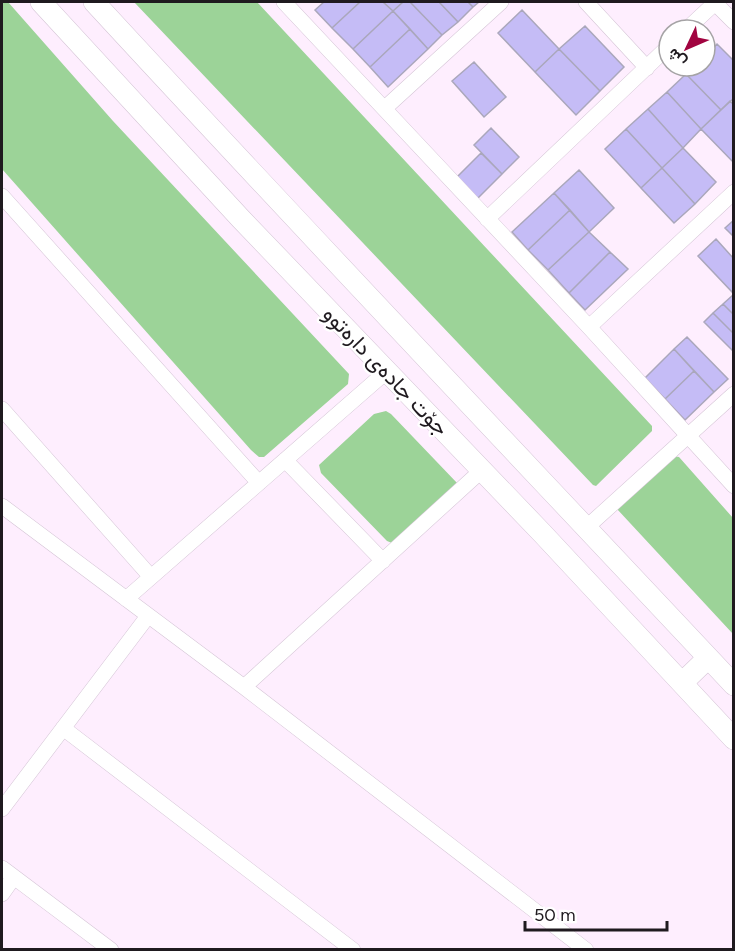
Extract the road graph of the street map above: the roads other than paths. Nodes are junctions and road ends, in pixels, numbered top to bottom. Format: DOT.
graph roads {
  1 [pos="41,2"];
  2 [pos="94,2"];
  3 [pos="501,2"];
  4 [pos="586,2"];
  5 [pos="289,3"];
  6 [pos="699,18"];
  7 [pos="734,22"];
  8 [pos="657,58"];
  9 [pos="647,68"];
  10 [pos="385,108"];
  11 [pos="734,192"];
  12 [pos="2,196"];
  13 [pos="487,219"];
  14 [pos="590,327"];
  15 [pos="387,371"];
  16 [pos="734,394"];
  17 [pos="2,409"];
  18 [pos="687,434"];
  19 [pos="285,460"];
  20 [pos="481,471"];
  21 [pos="259,483"];
  22 [pos="734,486"];
  23 [pos="2,506"];
  24 [pos="587,527"];
  25 [pos="383,561"];
  26 [pos="151,577"];
  27 [pos="126,599"];
  28 [pos="148,616"];
  29 [pos="708,658"];
  30 [pos="682,684"];
  31 [pos="734,685"];
  32 [pos="244,687"];
  33 [pos="63,728"];
  34 [pos="734,739"];
  35 [pos="2,809"];
  36 [pos="2,868"];
  37 [pos="14,877"];
  38 [pos="2,894"];
  39 [pos="111,950"];
  40 [pos="353,950"];
  41 [pos="586,950"];
  1 -- 15 [label="main road, جۆت جادەی دارەتوو"];
  2 -- 24 [label="main road, جۆت جادەی دارەتوو"];
  3 -- 10 [label="street"];
  4 -- 9 [label="street"];
  5 -- 10 [label="street"];
  6 -- 7 [label="street"];
  8 -- 9 [label="street"];
  9 -- 13 [label="street"];
  10 -- 13 [label="street"];
  11 -- 14 [label="street"];
  12 -- 21 [label="street"];
  13 -- 14 [label="street"];
  14 -- 18 [label="street"];
  15 -- 19 [label="street"];
  15 -- 20 [label="main road, جۆت جادەی دارەتوو"];
  16 -- 18 [label="street"];
  17 -- 26 [label="street"];
  18 -- 22 [label="street"];
  18 -- 24 [label="street"];
  19 -- 21 [label="street"];
  19 -- 25 [label="street"];
  20 -- 25 [label="street"];
  20 -- 30 [label="main road, جۆت جادەی دارەتوو"];
  21 -- 26 [label="street"];
  23 -- 27 [label="street"];
  24 -- 29 [label="main road, جۆت جادەی دارەتوو"];
  25 -- 32 [label="street"];
  26 -- 27 [label="street"];
  27 -- 28 [label="street"];
  28 -- 32 [label="street"];
  28 -- 33 [label="street"];
  29 -- 30 [label="main road"];
  29 -- 31 [label="main road, جۆت جادەی دارەتوو"];
  30 -- 34 [label="main road, جۆت جادەی دارەتوو"];
  32 -- 41 [label="street"];
  33 -- 35 [label="street"];
  33 -- 40 [label="street"];
  36 -- 37 [label="street"];
  37 -- 38 [label="street"];
  37 -- 39 [label="street"];
}
